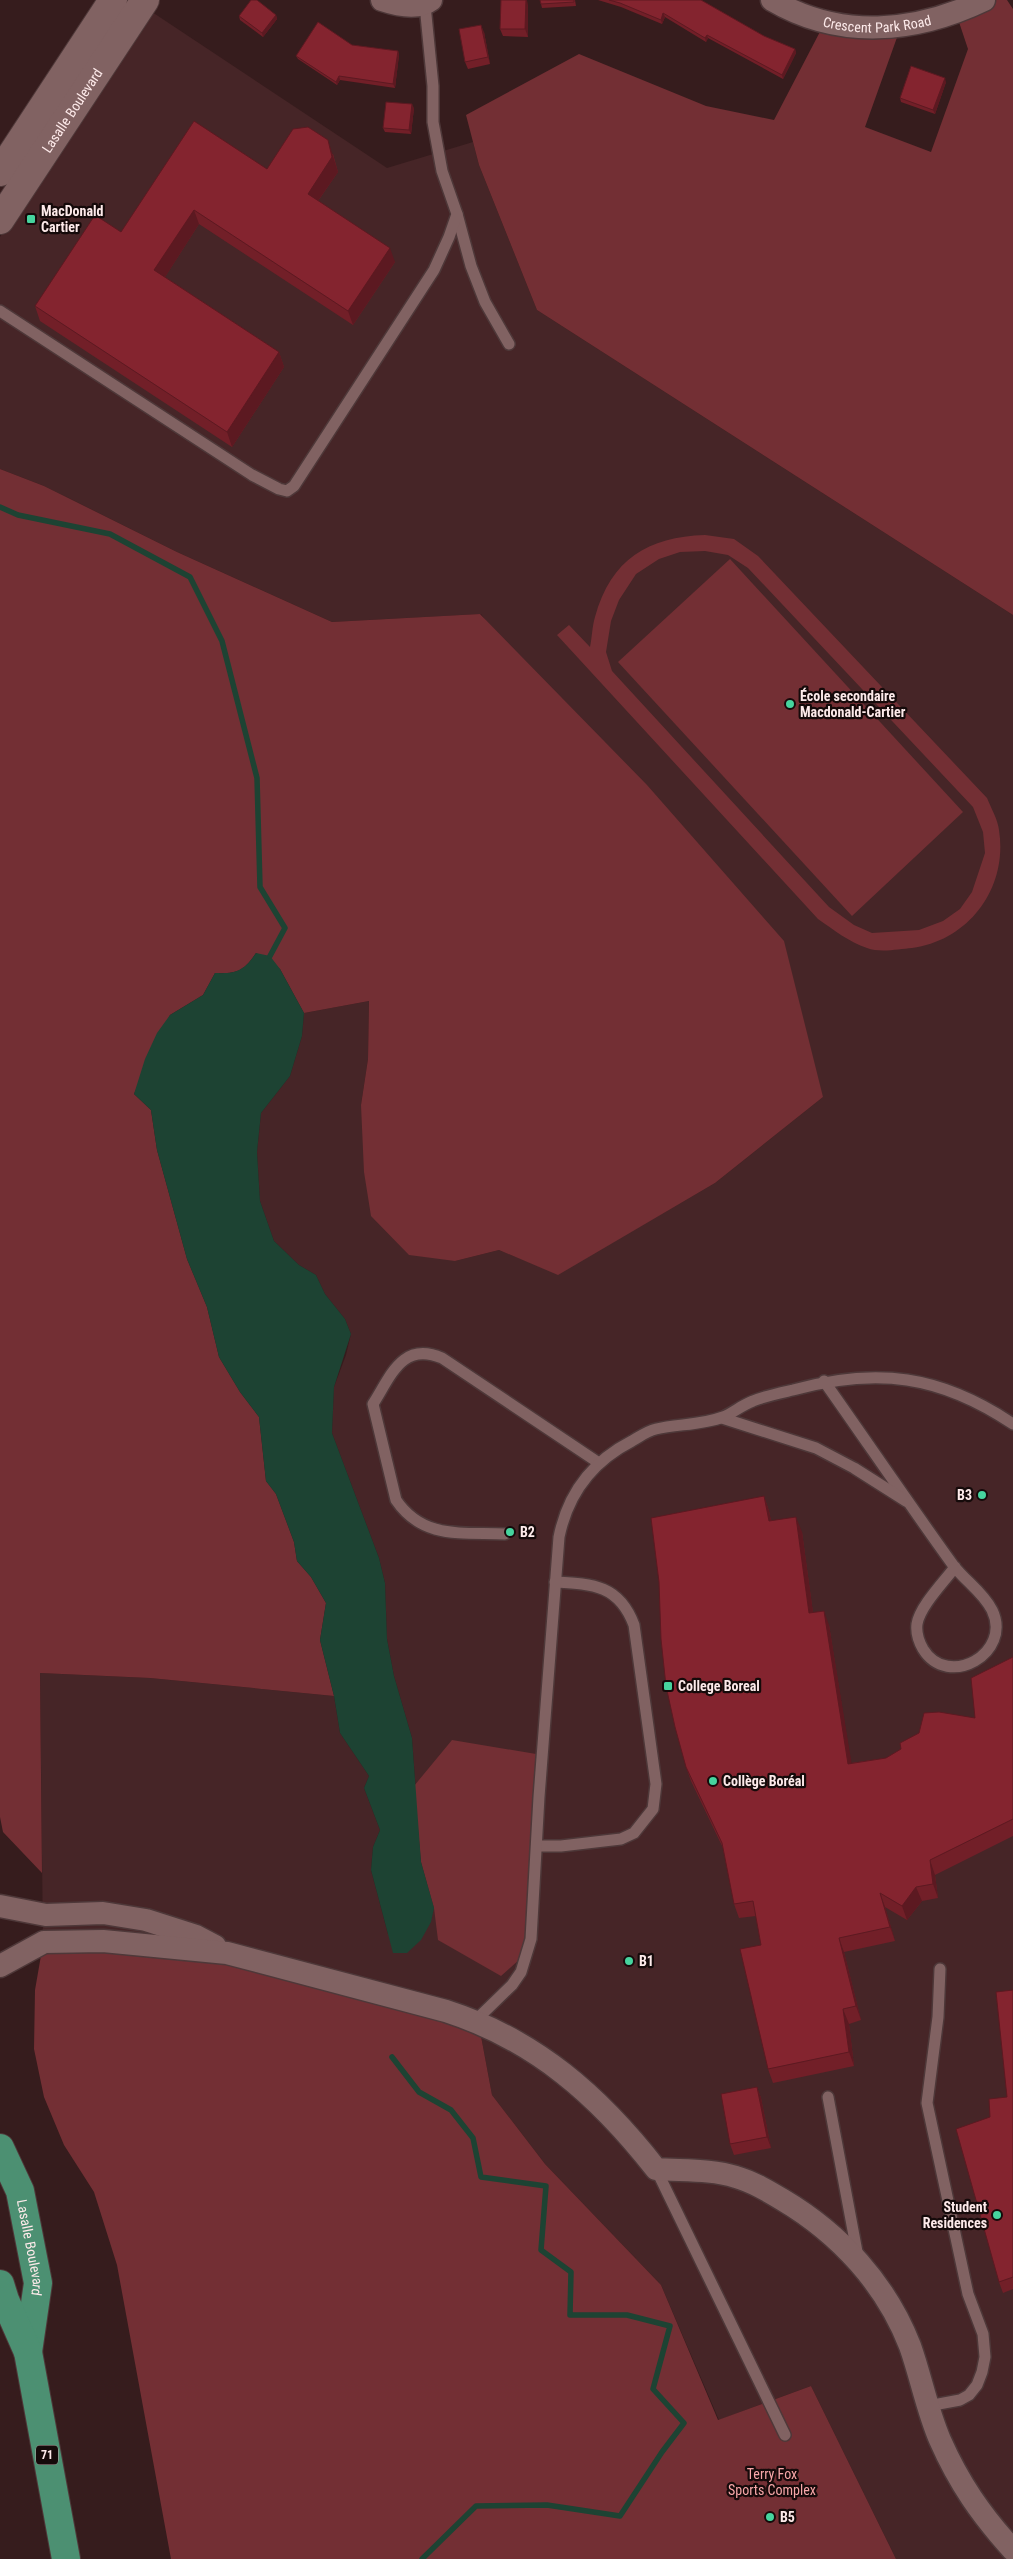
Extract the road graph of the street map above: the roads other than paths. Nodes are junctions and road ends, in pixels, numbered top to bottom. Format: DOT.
graph roads {
  1 [pos="113,0"];
  2 [pos="145,0"];
  3 [pos="382,0"];
  4 [pos="772,0"];
  5 [pos="984,0"];
  6 [pos="428,2"];
  7 [pos="0,172"];
  8 [pos="457,214"];
  9 [pos="0,220"];
  10 [pos="0,311"];
  11 [pos="508,344"];
  12 [pos="824,1381"];
  13 [pos="722,1418"];
  14 [pos="1013,1424"];
  15 [pos="598,1463"];
  16 [pos="910,1503"];
  17 [pos="506,1534"];
  18 [pos="954,1567"];
  19 [pos="556,1582"];
  20 [pos="538,1846"];
  21 [pos="0,1906"];
  22 [pos="227,1952"];
  23 [pos="0,1966"];
  24 [pos="940,1969"];
  25 [pos="476,2020"];
  26 [pos="828,2097"];
  27 [pos="0,2148"];
  28 [pos="656,2169"];
  29 [pos="859,2261"];
  30 [pos="0,2284"];
  31 [pos="28,2352"];
  32 [pos="928,2406"];
  33 [pos="785,2435"];
  34 [pos="1013,2550"];
  35 [pos="66,2559"];
  1 -- 7 [label="main road, Lasalle Boulevard"];
  2 -- 9 [label="main road, Lasalle Boulevard"];
  3 -- 6 [label="street"];
  4 -- 5 [label="street, Crescent Park Road"];
  6 -- 8 [label="lane"];
  8 -- 10 [label="lane"];
  8 -- 11 [label="lane"];
  12 -- 13 [label="lane"];
  12 -- 14 [label="lane"];
  12 -- 16 [label="lane"];
  13 -- 15 [label="lane"];
  13 -- 16 [label="lane"];
  15 -- 17 [label="lane"];
  15 -- 19 [label="lane"];
  16 -- 18 [label="lane"];
  18 -- 18 [label="lane"];
  19 -- 20 [label="lane"];
  19 -- 20 [label="lane"];
  20 -- 25 [label="lane"];
  21 -- 22 [label="street"];
  22 -- 23 [label="street"];
  22 -- 25 [label="street"];
  24 -- 32 [label="lane"];
  25 -- 28 [label="street"];
  26 -- 29 [label="lane"];
  27 -- 31 [label="highway, Lasalle Boulevard / 71"];
  28 -- 29 [label="street"];
  28 -- 33 [label="lane"];
  29 -- 32 [label="street"];
  30 -- 31 [label="highway, Lasalle Boulevard / 71"];
  31 -- 35 [label="highway, Lasalle Boulevard / 71"];
  32 -- 34 [label="street"];
}
